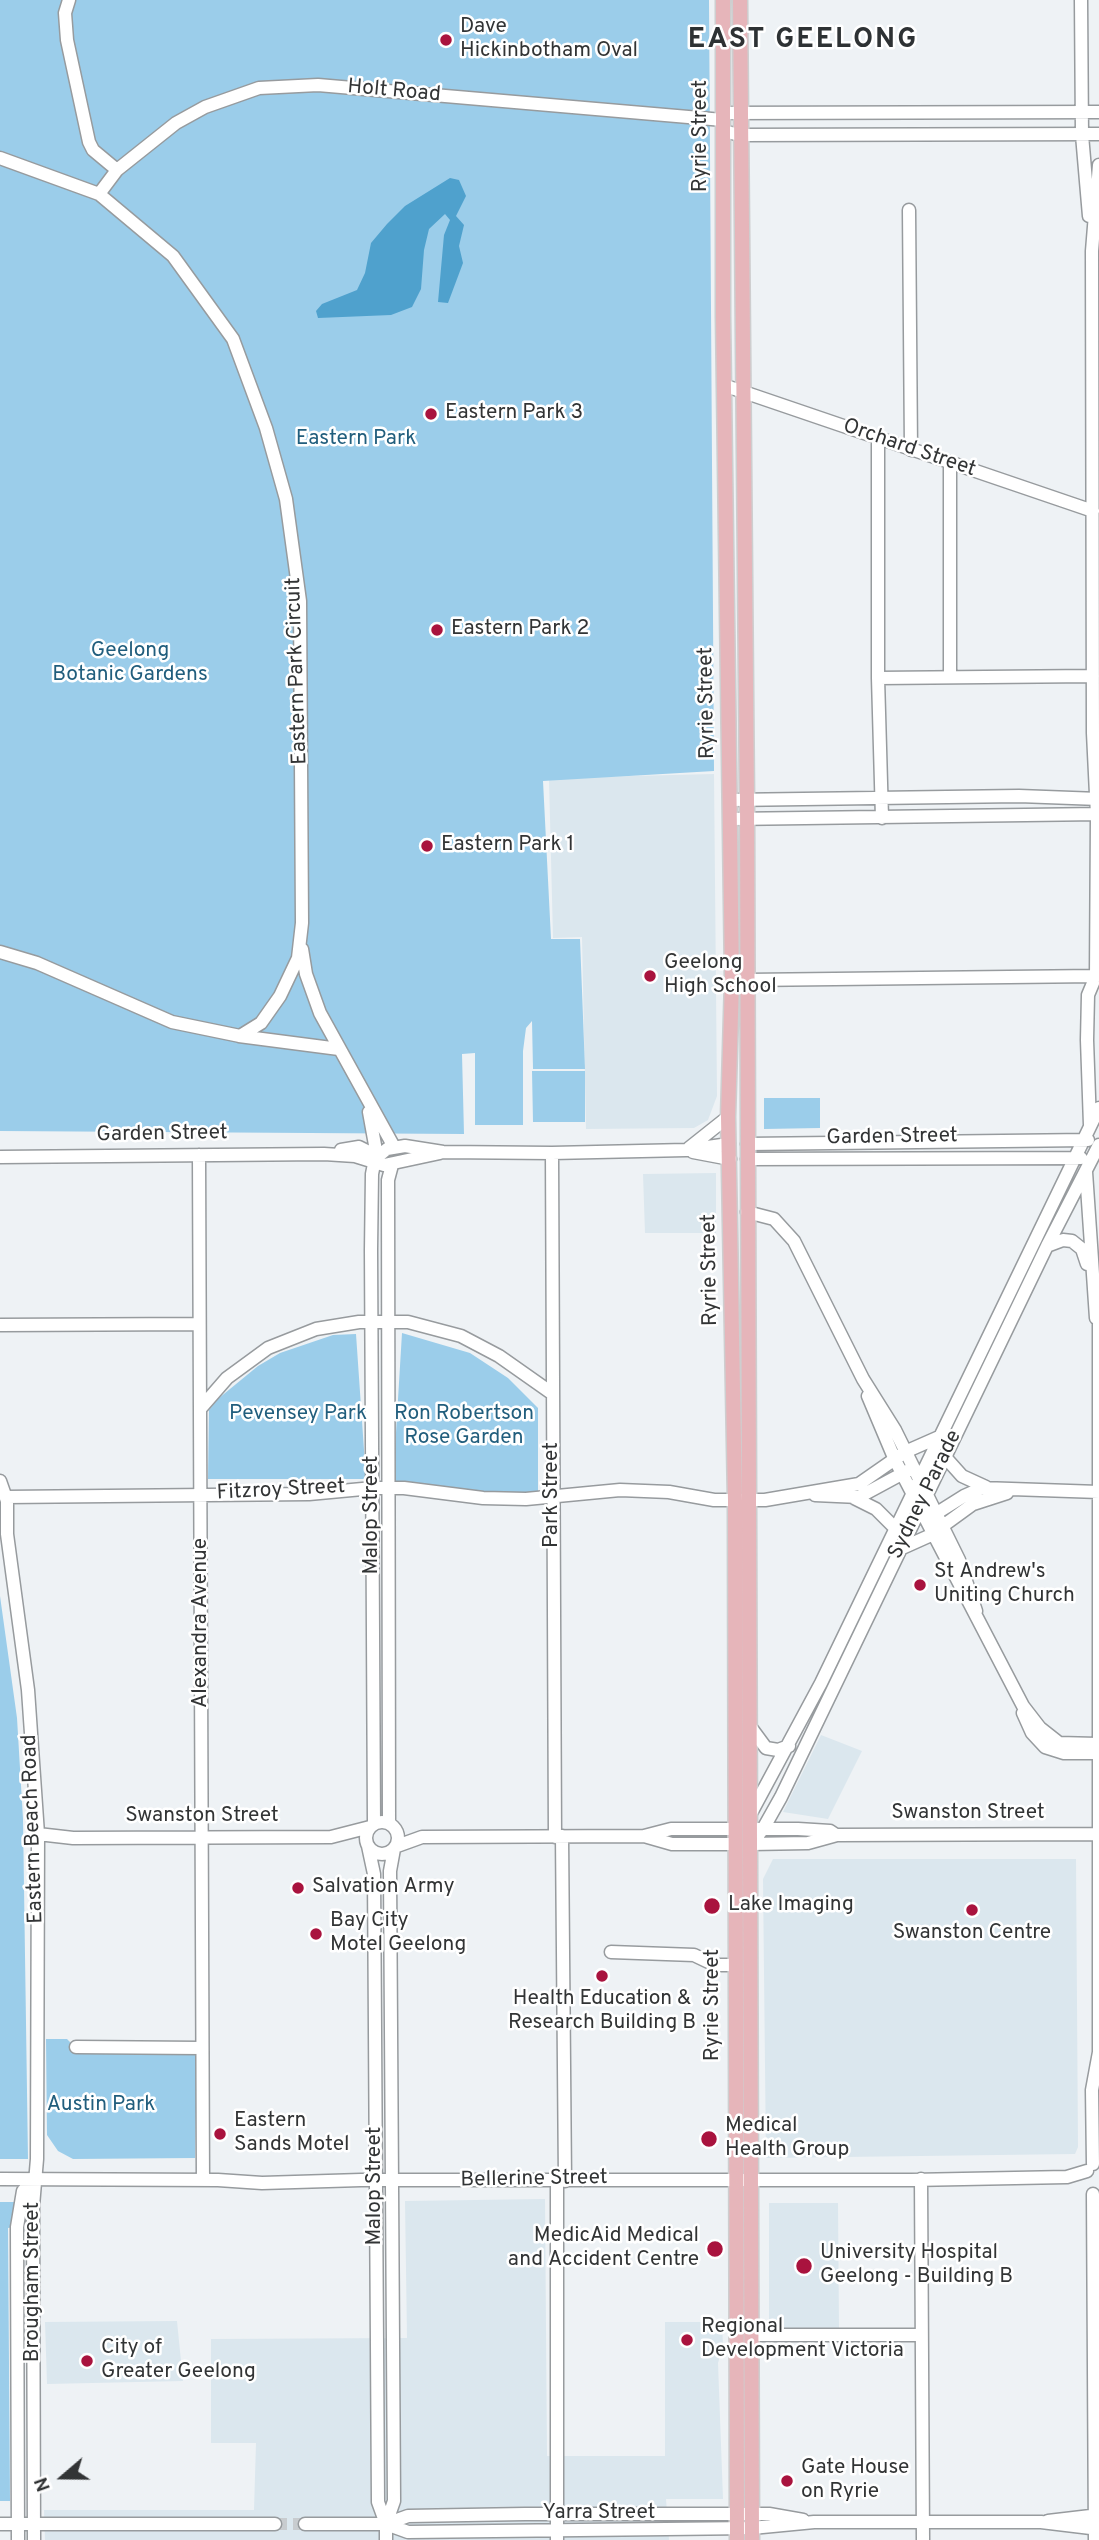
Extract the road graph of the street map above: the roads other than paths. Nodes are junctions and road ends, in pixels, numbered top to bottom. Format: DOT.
graph roads {
  1 [pos="69,0"];
  2 [pos="723,0"];
  3 [pos="740,0"];
  4 [pos="1081,0"];
  5 [pos="741,112"];
  6 [pos="1082,112"];
  7 [pos="1099,112"];
  8 [pos="723,121"];
  9 [pos="1099,134"];
  10 [pos="740,135"];
  11 [pos="1082,135"];
  12 [pos="0,158"];
  13 [pos="1099,165"];
  14 [pos="117,170"];
  15 [pos="99,194"];
  16 [pos="909,210"];
  17 [pos="1092,251"];
  18 [pos="726,386"];
  19 [pos="743,392"];
  20 [pos="878,438"];
  21 [pos="911,450"];
  22 [pos="950,463"];
  23 [pos="1093,511"];
  24 [pos="1096,622"];
  25 [pos="950,675"];
  26 [pos="1093,676"];
  27 [pos="878,678"];
  28 [pos="882,799"];
  29 [pos="1098,799"];
  30 [pos="731,800"];
  31 [pos="747,800"];
  32 [pos="1098,814"];
  33 [pos="882,818"];
  34 [pos="731,819"];
  35 [pos="747,819"];
  36 [pos="301,938"];
  37 [pos="0,952"];
  38 [pos="1097,979"];
  39 [pos="740,980"];
  40 [pos="237,1036"];
  41 [pos="1093,1040"];
  42 [pos="339,1049"];
  43 [pos="365,1098"];
  44 [pos="1099,1108"];
  45 [pos="728,1117"];
  46 [pos="1091,1136"];
  47 [pos="1041,1141"];
  48 [pos="824,1142"];
  49 [pos="919,1142"];
  50 [pos="394,1147"];
  51 [pos="686,1150"];
  52 [pos="443,1152"];
  53 [pos="730,1152"];
  54 [pos="747,1152"];
  55 [pos="552,1153"];
  56 [pos="199,1156"];
  57 [pos="0,1157"];
  58 [pos="1041,1157"];
  59 [pos="919,1158"];
  60 [pos="375,1160"];
  61 [pos="824,1160"];
  62 [pos="1088,1160"];
  63 [pos="391,1165"];
  64 [pos="747,1212"];
  65 [pos="1047,1246"];
  66 [pos="372,1252"];
  67 [pos="388,1252"];
  68 [pos="1092,1278"];
  69 [pos="1099,1311"];
  70 [pos="388,1321"];
  71 [pos="372,1322"];
  72 [pos="199,1324"];
  73 [pos="0,1325"];
  74 [pos="1098,1329"];
  75 [pos="553,1394"];
  76 [pos="200,1409"];
  77 [pos="939,1437"];
  78 [pos="900,1456"];
  79 [pos="945,1457"];
  80 [pos="911,1478"];
  81 [pos="0,1481"];
  82 [pos="373,1488"];
  83 [pos="388,1488"];
  84 [pos="989,1488"];
  85 [pos="1014,1491"];
  86 [pos="1099,1492"];
  87 [pos="806,1494"];
  88 [pos="200,1495"];
  89 [pos="553,1496"];
  90 [pos="6,1497"];
  91 [pos="926,1497"];
  92 [pos="854,1498"];
  93 [pos="741,1500"];
  94 [pos="927,1514"];
  95 [pos="894,1528"];
  96 [pos="937,1530"];
  97 [pos="900,1549"];
  98 [pos="749,1725"];
  99 [pos="789,1745"];
  100 [pos="1097,1748"];
  101 [pos="1098,1773"];
  102 [pos="390,1823"];
  103 [pos="372,1825"];
  104 [pos="754,1829"];
  105 [pos="1098,1834"];
  106 [pos="837,1835"];
  107 [pos="558,1836"];
  108 [pos="734,1836"];
  109 [pos="331,1837"];
  110 [pos="422,1837"];
  111 [pos="37,1839"];
  112 [pos="201,1839"];
  113 [pos="367,1845"];
  114 [pos="396,1847"];
  115 [pos="374,1938"];
  116 [pos="390,1938"];
  117 [pos="611,1952"];
  118 [pos="735,1965"];
  119 [pos="374,2034"];
  120 [pos="391,2034"];
  121 [pos="76,2047"];
  122 [pos="202,2050"];
  123 [pos="1099,2052"];
  124 [pos="0,2179"];
  125 [pos="34,2179"];
  126 [pos="921,2179"];
  127 [pos="1093,2179"];
  128 [pos="203,2180"];
  129 [pos="736,2180"];
  130 [pos="751,2180"];
  131 [pos="375,2181"];
  132 [pos="392,2181"];
  133 [pos="561,2181"];
  134 [pos="18,2316"];
  135 [pos="34,2316"];
  136 [pos="752,2335"];
  137 [pos="921,2336"];
  138 [pos="1097,2352"];
  139 [pos="377,2431"];
  140 [pos="394,2431"];
  141 [pos="557,2514"];
  142 [pos="1097,2515"];
  143 [pos="923,2522"];
  144 [pos="1041,2522"];
  145 [pos="0,2524"];
  146 [pos="275,2524"];
  147 [pos="305,2524"];
  148 [pos="386,2524"];
  149 [pos="18,2525"];
  150 [pos="34,2525"];
  151 [pos="745,2527"];
  152 [pos="1097,2533"];
  153 [pos="557,2535"];
  154 [pos="18,2540"];
  155 [pos="34,2540"];
  156 [pos="386,2540"];
  157 [pos="923,2540"];
  1 -- 14 [label="street"];
  2 -- 8 [label="main road, Ryrie Street"];
  3 -- 5 [label="main road, Ryrie Street"];
  4 -- 6 [label="street"];
  5 -- 6 [label="street"];
  5 -- 8 [label="street"];
  5 -- 10 [label="main road, Ryrie Street"];
  6 -- 7 [label="street"];
  6 -- 11 [label="street"];
  8 -- 10 [label="street"];
  8 -- 14 [label="street, Holt Road"];
  8 -- 18 [label="main road, Ryrie Street"];
  9 -- 11 [label="street"];
  10 -- 11 [label="street"];
  10 -- 19 [label="main road, Ryrie Street"];
  11 -- 17 [label="street"];
  12 -- 15 [label="street, Eastern Park Circuit"];
  13 -- 17 [label="street"];
  14 -- 15 [label="street, Holt Road"];
  15 -- 36 [label="street, Eastern Park Circuit"];
  16 -- 21 [label="street"];
  17 -- 23 [label="street"];
  18 -- 19 [label="street, Orchard Street"];
  18 -- 30 [label="main road, Ryrie Street"];
  19 -- 20 [label="street, Orchard Street"];
  19 -- 31 [label="main road, Ryrie Street"];
  20 -- 21 [label="street, Orchard Street"];
  20 -- 27 [label="street"];
  21 -- 22 [label="street, Orchard Street"];
  22 -- 23 [label="street, Orchard Street"];
  22 -- 25 [label="street"];
  23 -- 24 [label="street"];
  24 -- 26 [label="street"];
  25 -- 26 [label="street"];
  25 -- 27 [label="street"];
  26 -- 29 [label="street"];
  27 -- 28 [label="street"];
  28 -- 29 [label="street"];
  28 -- 31 [label="street"];
  28 -- 33 [label="street"];
  29 -- 32 [label="street"];
  30 -- 31 [label="street"];
  30 -- 34 [label="main road, Ryrie Street"];
  31 -- 35 [label="main road, Ryrie Street"];
  32 -- 33 [label="street"];
  32 -- 38 [label="street"];
  33 -- 35 [label="street"];
  34 -- 35 [label="street"];
  34 -- 39 [label="main road, Ryrie Street"];
  35 -- 39 [label="main road, Ryrie Street"];
  36 -- 40 [label="street, Eastern Park Circuit"];
  36 -- 42 [label="street, Eastern Park Circuit"];
  37 -- 40 [label="street"];
  38 -- 39 [label="street"];
  38 -- 41 [label="street"];
  39 -- 45 [label="main road, Ryrie Street"];
  39 -- 54 [label="main road, Ryrie Street"];
  40 -- 42 [label="street"];
  41 -- 46 [label="street"];
  42 -- 43 [label="street, Eastern Park Circuit"];
  43 -- 50 [label="street, Eastern Park Circuit"];
  43 -- 60 [label="street, Eastern Park Circuit"];
  44 -- 46 [label="street, Sydney Parade"];
  45 -- 51 [label="street"];
  45 -- 53 [label="main road, Ryrie Street"];
  46 -- 47 [label="street, Garden Street"];
  46 -- 62 [label="street, Sydney Parade"];
  47 -- 49 [label="street, Garden Street"];
  47 -- 58 [label="street"];
  48 -- 49 [label="street, Garden Street"];
  48 -- 54 [label="street, Garden Street"];
  48 -- 61 [label="street"];
  49 -- 59 [label="street"];
  50 -- 52 [label="street, Garden Street"];
  50 -- 60 [label="street"];
  51 -- 53 [label="street, Garden Street"];
  51 -- 55 [label="street, Garden Street"];
  52 -- 55 [label="street, Garden Street"];
  52 -- 63 [label="street, Garden Street"];
  53 -- 54 [label="main road, Garden Street"];
  53 -- 93 [label="main road, Ryrie Street"];
  54 -- 61 [label="street, Garden Street"];
  54 -- 64 [label="main road, Ryrie Street"];
  55 -- 75 [label="street, Park Street"];
  56 -- 57 [label="street, Garden Street"];
  56 -- 60 [label="street, Garden Street"];
  56 -- 72 [label="street, Alexandra Avenue"];
  58 -- 59 [label="street, Garden Street"];
  58 -- 62 [label="street, Garden Street"];
  59 -- 61 [label="street, Garden Street"];
  60 -- 63 [label="street, Garden Street"];
  60 -- 66 [label="street, Malop Street"];
  62 -- 65 [label="street, Sydney Parade"];
  62 -- 68 [label="street"];
  62 -- 77 [label="street, Sydney Parade"];
  63 -- 67 [label="street, Malop Street"];
  64 -- 78 [label="street"];
  64 -- 93 [label="main road, Ryrie Street"];
  65 -- 68 [label="street"];
  65 -- 79 [label="street, Sydney Parade"];
  66 -- 67 [label="street"];
  66 -- 71 [label="street, Malop Street"];
  67 -- 70 [label="street, Malop Street"];
  68 -- 74 [label="street"];
  69 -- 74 [label="street"];
  70 -- 71 [label="street"];
  70 -- 75 [label="street"];
  70 -- 83 [label="street, Malop Street"];
  71 -- 76 [label="street"];
  71 -- 82 [label="street, Malop Street"];
  72 -- 73 [label="street"];
  72 -- 76 [label="street, Alexandra Avenue"];
  74 -- 86 [label="street"];
  75 -- 89 [label="street, Park Street"];
  76 -- 88 [label="street, Alexandra Avenue"];
  77 -- 78 [label="street, Fitzroy Street"];
  77 -- 80 [label="street, Sydney Parade"];
  78 -- 80 [label="street"];
  78 -- 87 [label="street, Fitzroy Street"];
  79 -- 84 [label="street"];
  79 -- 91 [label="street, Sydney Parade"];
  80 -- 91 [label="street"];
  80 -- 92 [label="street"];
  80 -- 94 [label="street"];
  80 -- 95 [label="street, Sydney Parade"];
  81 -- 90 [label="street, Eastern Beach Road"];
  82 -- 83 [label="street, Fitzroy Street"];
  82 -- 88 [label="street, Fitzroy Street"];
  82 -- 103 [label="street, Malop Street"];
  83 -- 89 [label="street, Fitzroy Street"];
  83 -- 102 [label="street, Malop Street"];
  84 -- 85 [label="street"];
  84 -- 94 [label="street"];
  85 -- 86 [label="street"];
  85 -- 96 [label="street"];
  86 -- 100 [label="street"];
  87 -- 92 [label="street, Fitzroy Street"];
  87 -- 93 [label="street, Fitzroy Street"];
  88 -- 90 [label="street, Fitzroy Street"];
  88 -- 112 [label="street, Alexandra Avenue"];
  89 -- 93 [label="street, Fitzroy Street"];
  89 -- 107 [label="street, Park Street"];
  90 -- 111 [label="street, Eastern Beach Road"];
  91 -- 94 [label="street, Sydney Parade"];
  92 -- 95 [label="street, Fitzroy Street"];
  93 -- 98 [label="main road, Ryrie Street"];
  93 -- 108 [label="main road, Ryrie Street"];
  94 -- 96 [label="street"];
  94 -- 97 [label="street, Sydney Parade"];
  95 -- 99 [label="street, Sydney Parade"];
  96 -- 97 [label="street"];
  96 -- 100 [label="street"];
  97 -- 104 [label="street, Sydney Parade"];
  98 -- 99 [label="street"];
  98 -- 104 [label="main road, Ryrie Street"];
  99 -- 104 [label="street, Sydney Parade"];
  100 -- 101 [label="street"];
  101 -- 105 [label="street"];
  102 -- 103 [label="street"];
  102 -- 110 [label="street, Swanston Street"];
  102 -- 114 [label="street"];
  103 -- 109 [label="street, Swanston Street"];
  103 -- 113 [label="street"];
  104 -- 106 [label="street, Swanston Street"];
  104 -- 106 [label="street, Swanston Street"];
  104 -- 108 [label="main road, Swanston Street"];
  104 -- 130 [label="main road, Ryrie Street"];
  105 -- 106 [label="street, Swanston Street"];
  105 -- 123 [label="street"];
  107 -- 108 [label="street, Swanston Street"];
  107 -- 110 [label="street, Swanston Street"];
  107 -- 133 [label="street, Park Street"];
  108 -- 118 [label="main road, Ryrie Street"];
  109 -- 112 [label="street, Swanston Street"];
  109 -- 113 [label="street, Swanston Street"];
  110 -- 114 [label="street, Swanston Street"];
  111 -- 112 [label="street, Swanston Street"];
  111 -- 125 [label="street, Eastern Beach Road"];
  112 -- 122 [label="street, Alexandra Avenue"];
  113 -- 114 [label="street"];
  113 -- 115 [label="street, Malop Street"];
  114 -- 116 [label="street, Malop Street"];
  115 -- 116 [label="street"];
  115 -- 119 [label="street, Malop Street"];
  116 -- 120 [label="street, Malop Street"];
  117 -- 118 [label="street"];
  118 -- 129 [label="main road, Ryrie Street"];
  119 -- 120 [label="street"];
  119 -- 131 [label="street, Malop Street"];
  120 -- 132 [label="street, Malop Street"];
  121 -- 122 [label="street"];
  122 -- 128 [label="street, Alexandra Avenue"];
  123 -- 127 [label="street"];
  124 -- 125 [label="street, Bellerine Street"];
  125 -- 128 [label="street, Bellerine Street"];
  125 -- 134 [label="street, Brougham Street"];
  125 -- 135 [label="street, Brougham Street"];
  126 -- 127 [label="street, Bellerine Street"];
  126 -- 130 [label="street, Bellerine Street"];
  126 -- 137 [label="street"];
  127 -- 138 [label="street"];
  128 -- 131 [label="street, Bellerine Street"];
  129 -- 130 [label="street, Bellerine Street"];
  129 -- 133 [label="street, Bellerine Street"];
  129 -- 151 [label="main road, Ryrie Street"];
  130 -- 136 [label="main road, Ryrie Street"];
  131 -- 132 [label="street, Bellerine Street"];
  131 -- 139 [label="street, Malop Street"];
  132 -- 133 [label="street, Bellerine Street"];
  132 -- 140 [label="street, Malop Street"];
  133 -- 141 [label="street, Park Street"];
  134 -- 135 [label="street"];
  134 -- 149 [label="street, Brougham Street"];
  135 -- 150 [label="street, Brougham Street"];
  136 -- 137 [label="street"];
  136 -- 151 [label="main road, Ryrie Street"];
  137 -- 143 [label="street"];
  138 -- 142 [label="street"];
  139 -- 140 [label="street"];
  139 -- 148 [label="street, Malop Street"];
  140 -- 148 [label="street, Malop Street"];
  141 -- 148 [label="street, Yarra Street"];
  141 -- 151 [label="street, Yarra Street"];
  141 -- 153 [label="street, Park Street"];
  142 -- 144 [label="street, Yarra Street"];
  142 -- 152 [label="street"];
  143 -- 144 [label="street, Yarra Street"];
  143 -- 151 [label="street, Yarra Street"];
  143 -- 157 [label="street"];
  144 -- 152 [label="street, Yarra Street"];
  145 -- 149 [label="street"];
  146 -- 150 [label="street"];
  147 -- 148 [label="street, Yarra Street"];
  148 -- 153 [label="street, Yarra Street"];
  148 -- 156 [label="street, Malop Street"];
  149 -- 150 [label="street"];
  149 -- 154 [label="street, Brougham Street"];
  150 -- 155 [label="street, Brougham Street"];
  151 -- 153 [label="street, Yarra Street"];
}
